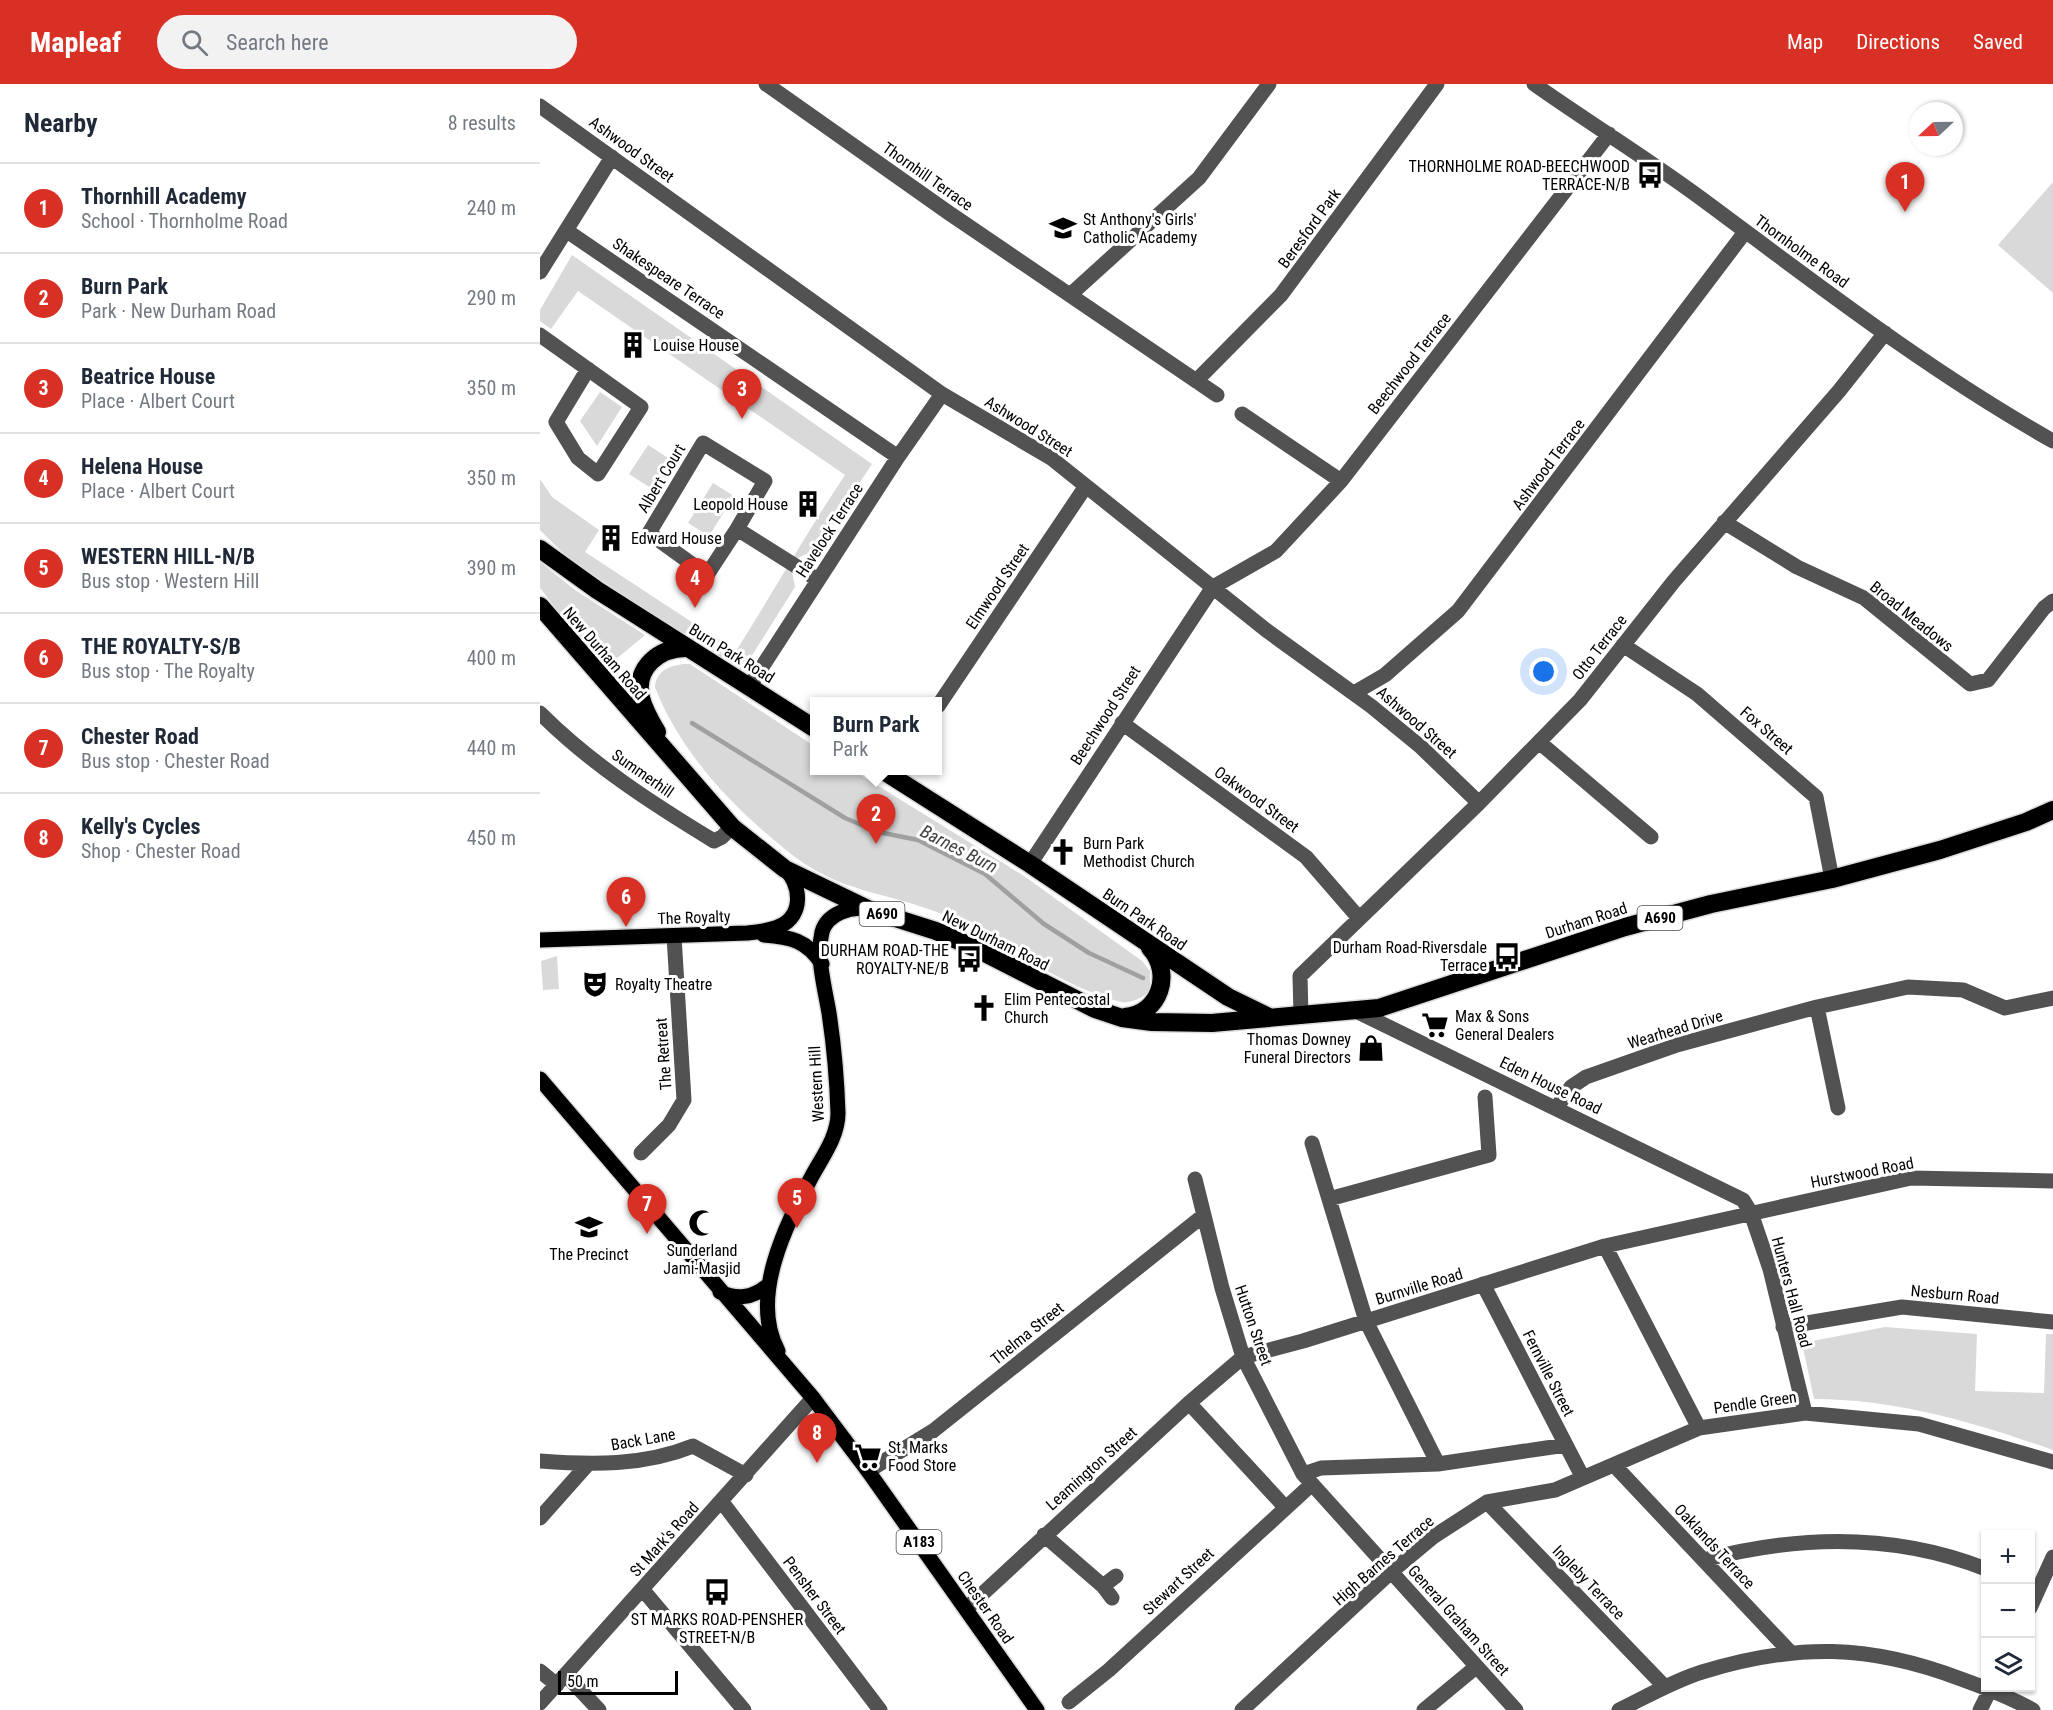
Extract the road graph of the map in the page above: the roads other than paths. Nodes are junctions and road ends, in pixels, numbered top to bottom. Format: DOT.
graph roads {
  1 [pos="766,84"];
  2 [pos="1269,84"];
  3 [pos="1437,84"];
  4 [pos="1534,84"];
  5 [pos="540,106"];
  6 [pos="1609,134"];
  7 [pos="612,157"];
  8 [pos="567,231"];
  9 [pos="1745,232"];
  10 [pos="540,272"];
  11 [pos="1070,295"];
  12 [pos="1885,333"];
  13 [pos="540,334"];
  14 [pos="588,369"];
  15 [pos="1196,381"];
  16 [pos="942,394"];
  17 [pos="1217,395"];
  18 [pos="1242,414"];
  19 [pos="2053,441"];
  20 [pos="898,457"];
  21 [pos="1341,481"];
  22 [pos="1086,486"];
  23 [pos="1724,522"];
  24 [pos="737,529"];
  25 [pos="540,549"];
  26 [pos="818,580"];
  27 [pos="1213,587"];
  28 [pos="2053,601"];
  29 [pos="540,606"];
  30 [pos="1623,645"];
  31 [pos="688,648"];
  32 [pos="749,687"];
  33 [pos="1354,693"];
  34 [pos="942,700"];
  35 [pos="540,713"];
  36 [pos="1122,723"];
  37 [pos="810,725"];
  38 [pos="1539,742"];
  39 [pos="674,763"];
  40 [pos="894,775"];
  41 [pos="1479,803"];
  42 [pos="2053,810"];
  43 [pos="732,827"];
  44 [pos="1651,837"];
  45 [pos="1030,864"];
  46 [pos="785,869"];
  47 [pos="1832,879"];
  48 [pos="870,910"];
  49 [pos="1358,917"];
  50 [pos="747,933"];
  51 [pos="674,936"];
  52 [pos="540,940"];
  53 [pos="1147,945"];
  54 [pos="822,964"];
  55 [pos="2053,998"];
  56 [pos="1817,1007"];
  57 [pos="1358,1012"];
  58 [pos="1301,1016"];
  59 [pos="1267,1017"];
  60 [pos="1122,1018"];
  61 [pos="540,1079"];
  62 [pos="1485,1097"];
  63 [pos="1557,1107"];
  64 [pos="1838,1108"];
  65 [pos="1312,1143"];
  66 [pos="641,1153"];
  67 [pos="1195,1179"];
  68 [pos="2053,1181"];
  69 [pos="1728,1191"];
  70 [pos="1329,1199"];
  71 [pos="1751,1213"];
  72 [pos="1204,1215"];
  73 [pos="1605,1246"];
  74 [pos="1483,1284"];
  75 [pos="767,1286"];
  76 [pos="720,1292"];
  77 [pos="1366,1321"];
  78 [pos="2053,1322"];
  79 [pos="1783,1327"];
  80 [pos="1243,1357"];
  81 [pos="796,1377"];
  82 [pos="813,1398"];
  83 [pos="1189,1403"];
  84 [pos="1805,1413"];
  85 [pos="1698,1428"];
  86 [pos="1566,1445"];
  87 [pos="1638,1454"];
  88 [pos="540,1461"];
  89 [pos="2053,1462"];
  90 [pos="588,1464"];
  91 [pos="1438,1464"];
  92 [pos="1614,1465"];
  93 [pos="868,1471"];
  94 [pos="746,1475"];
  95 [pos="1583,1478"];
  96 [pos="1307,1479"];
  97 [pos="722,1502"];
  98 [pos="1487,1502"];
  99 [pos="1285,1507"];
  100 [pos="540,1518"];
  101 [pos="1044,1534"];
  102 [pos="2053,1557"];
  103 [pos="1704,1560"];
  104 [pos="1981,1567"];
  105 [pos="1391,1572"];
  106 [pos="1116,1576"];
  107 [pos="2035,1589"];
  108 [pos="643,1590"];
  109 [pos="2053,1598"];
  110 [pos="966,1609"];
  111 [pos="1790,1652"];
  112 [pos="1476,1666"];
  113 [pos="540,1671"];
  114 [pos="561,1680"];
  115 [pos="1981,1684"];
  116 [pos="1665,1687"];
  117 [pos="1989,1692"];
  118 [pos="1998,1692"];
  119 [pos="1069,1702"];
  120 [pos="540,1703"];
  121 [pos="599,1710"];
  122 [pos="744,1710"];
  123 [pos="880,1710"];
  124 [pos="1037,1710"];
  125 [pos="1242,1710"];
  126 [pos="1424,1710"];
  127 [pos="1516,1710"];
  128 [pos="1618,1710"];
  129 [pos="1980,1710"];
  130 [pos="2032,1710"];
  1 -- 11 [label="street, Thornhill Terrace"];
  2 -- 11 [label="street"];
  3 -- 15 [label="street, Beresford Park"];
  4 -- 6 [label="street, Thornholme Road"];
  5 -- 7 [label="street, Ashwood Street"];
  6 -- 9 [label="street, Thornholme Road"];
  6 -- 21 [label="street, Beechwood Terrace"];
  7 -- 8 [label="street"];
  7 -- 16 [label="street, Ashwood Street"];
  8 -- 10 [label="street"];
  8 -- 20 [label="street, Shakespeare Terrace"];
  9 -- 12 [label="street, Thornholme Road"];
  9 -- 33 [label="street, Ashwood Terrace"];
  11 -- 15 [label="street, Thornhill Terrace"];
  12 -- 19 [label="street, Thornholme Road"];
  12 -- 23 [label="street, Otto Terrace"];
  13 -- 14 [label="street"];
  14 -- 14 [label="street"];
  15 -- 17 [label="street, Thornhill Terrace"];
  16 -- 20 [label="street, Havelock Terrace"];
  16 -- 22 [label="street, Ashwood Street"];
  18 -- 21 [label="street"];
  20 -- 26 [label="street, Havelock Terrace"];
  21 -- 27 [label="street, Beechwood Terrace"];
  22 -- 27 [label="street, Ashwood Street"];
  22 -- 34 [label="street, Elmwood Street"];
  23 -- 28 [label="street, Broad Meadows"];
  23 -- 30 [label="street, Otto Terrace"];
  24 -- 24 [label="street, Albert Court"];
  24 -- 26 [label="street"];
  25 -- 31 [label="highway, Burn Park Road"];
  26 -- 32 [label="street, Havelock Terrace"];
  27 -- 33 [label="street, Ashwood Street"];
  27 -- 36 [label="street, Beechwood Street"];
  29 -- 39 [label="highway, New Durham Road / A690"];
  30 -- 38 [label="street, Otto Terrace"];
  30 -- 47 [label="street, Fox Street"];
  31 -- 32 [label="highway, Burn Park Road"];
  31 -- 39 [label="highway, A690"];
  32 -- 37 [label="highway, Burn Park Road"];
  33 -- 41 [label="street, Ashwood Street"];
  35 -- 43 [label="street, Summerhill"];
  36 -- 45 [label="street, Beechwood Street"];
  36 -- 49 [label="street, Oakwood Street"];
  38 -- 41 [label="street, Otto Terrace"];
  38 -- 44 [label="street"];
  39 -- 43 [label="highway, New Durham Road / A690"];
  40 -- 45 [label="highway, Burn Park Road / A690"];
  41 -- 49 [label="street, Otto Terrace"];
  42 -- 47 [label="highway, Durham Road / A690"];
  43 -- 46 [label="highway, New Durham Road / A690"];
  45 -- 53 [label="highway, Burn Park Road / A690"];
  46 -- 48 [label="highway, New Durham Road / A690"];
  46 -- 50 [label="main road, The Royalty"];
  47 -- 57 [label="highway, Durham Road / A690"];
  48 -- 54 [label="main road, Western Hill"];
  48 -- 60 [label="highway, New Durham Road / A690"];
  49 -- 58 [label="street, Otto Terrace"];
  50 -- 51 [label="main road, The Royalty"];
  50 -- 54 [label="main road"];
  51 -- 52 [label="main road, The Royalty"];
  51 -- 66 [label="street, The Retreat"];
  53 -- 59 [label="highway, Burn Park Road / A690"];
  53 -- 60 [label="highway, A690"];
  54 -- 75 [label="main road, Western Hill"];
  55 -- 56 [label="street, Wearhead Drive"];
  56 -- 63 [label="street, Wearhead Drive"];
  56 -- 64 [label="street"];
  57 -- 58 [label="highway, Durham Road / A690"];
  57 -- 63 [label="street, Eden House Road"];
  58 -- 59 [label="highway, Durham Road / A690"];
  59 -- 60 [label="highway, New Durham Road / A690"];
  61 -- 76 [label="main road, Chester Road / A183"];
  62 -- 70 [label="street"];
  63 -- 69 [label="street, Eden House Road"];
  65 -- 70 [label="street"];
  67 -- 72 [label="street, Hutton Street"];
  68 -- 71 [label="street, Hurstwood Road"];
  69 -- 71 [label="street, Hunters Hall Road"];
  70 -- 77 [label="street"];
  71 -- 73 [label="street, Hurstwood Road"];
  71 -- 79 [label="street, Hunters Hall Road"];
  72 -- 80 [label="street, Hutton Street"];
  72 -- 93 [label="street, Thelma Street"];
  73 -- 74 [label="street, Burnville Road"];
  73 -- 85 [label="street"];
  74 -- 77 [label="street, Burnville Road"];
  74 -- 86 [label="street, Fernville Street"];
  75 -- 76 [label="main road"];
  75 -- 81 [label="main road, Western Hill"];
  76 -- 81 [label="main road, Chester Road / A183"];
  77 -- 80 [label="street, Burnville Road"];
  77 -- 91 [label="street"];
  78 -- 79 [label="street, Nesburn Road"];
  79 -- 84 [label="street, Hunters Hall Road"];
  80 -- 83 [label="street, Leamington Street"];
  80 -- 96 [label="street, Hutton Street"];
  81 -- 82 [label="main road, Chester Road / A183"];
  82 -- 93 [label="main road, Chester Road / A183"];
  82 -- 94 [label="street, St Mark's Road"];
  83 -- 99 [label="street"];
  83 -- 101 [label="street, Leamington Street"];
  84 -- 85 [label="street, Pendle Green"];
  84 -- 89 [label="street, Pendle Green"];
  85 -- 87 [label="street, Pendle Green"];
  86 -- 91 [label="street"];
  86 -- 95 [label="street, Fernville Street"];
  87 -- 92 [label="street, High Barnes Terrace"];
  88 -- 90 [label="street, Back Lane"];
  90 -- 94 [label="street, Back Lane"];
  90 -- 100 [label="street"];
  91 -- 96 [label="street"];
  92 -- 95 [label="street, High Barnes Terrace"];
  92 -- 103 [label="street, Oaklands Terrace"];
  93 -- 110 [label="main road, Chester Road / A183"];
  94 -- 97 [label="street, St Mark's Road"];
  95 -- 98 [label="street, High Barnes Terrace"];
  96 -- 99 [label="street, Stewart Street"];
  96 -- 105 [label="street, General Graham Street"];
  97 -- 108 [label="street, St Mark's Road"];
  97 -- 123 [label="street, Pensher Street"];
  98 -- 105 [label="street, High Barnes Terrace"];
  98 -- 116 [label="street, Ingleby Terrace"];
  99 -- 119 [label="street, Stewart Street"];
  101 -- 106 [label="street"];
  101 -- 110 [label="street, Leamington Street"];
  102 -- 107 [label="street"];
  103 -- 104 [label="street"];
  103 -- 111 [label="street, Oaklands Terrace"];
  105 -- 112 [label="street, General Graham Street"];
  105 -- 125 [label="street, High Barnes Terrace"];
  107 -- 109 [label="street"];
  108 -- 114 [label="street, St Mark's Road"];
  108 -- 122 [label="street"];
  110 -- 124 [label="main road, Chester Road / A183"];
  111 -- 115 [label="street"];
  111 -- 116 [label="street"];
  112 -- 126 [label="street"];
  112 -- 127 [label="street, General Graham Street"];
  113 -- 114 [label="street"];
  114 -- 120 [label="street, St Mark's Road"];
  114 -- 121 [label="street"];
  116 -- 128 [label="street"];
  117 -- 129 [label="street"];
  118 -- 130 [label="street"];
}
